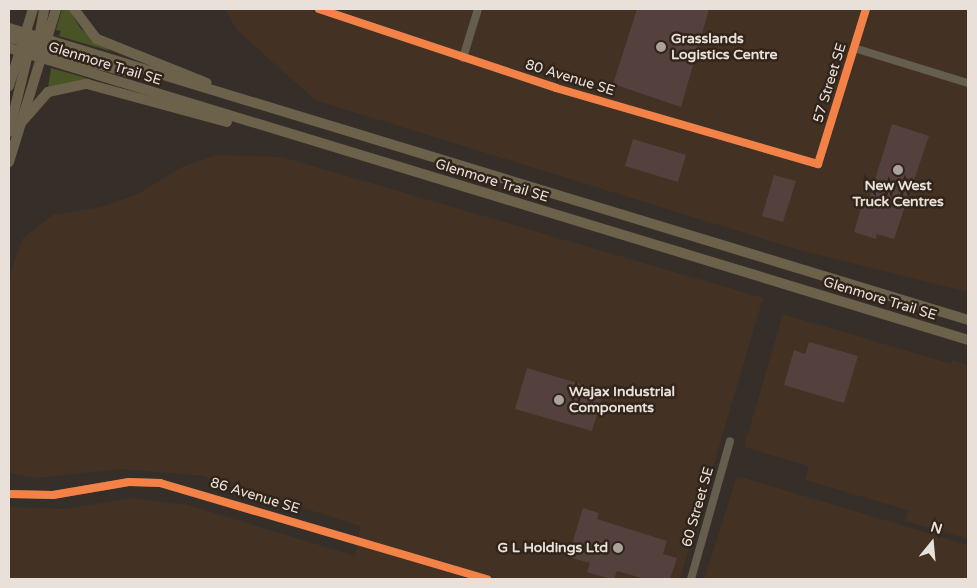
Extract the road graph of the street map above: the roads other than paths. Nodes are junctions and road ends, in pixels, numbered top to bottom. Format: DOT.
graph roads {
  1 [pos="33,9"];
  2 [pos="44,9"];
  3 [pos="56,9"];
  4 [pos="74,9"];
  5 [pos="318,9"];
  6 [pos="478,9"];
  7 [pos="866,9"];
  8 [pos="9,28"];
  9 [pos="9,38"];
  10 [pos="33,46"];
  11 [pos="9,48"];
  12 [pos="854,48"];
  13 [pos="463,58"];
  14 [pos="968,83"];
  15 [pos="9,86"];
  16 [pos="236,98"];
  17 [pos="21,123"];
  18 [pos="275,129"];
  19 [pos="9,132"];
  20 [pos="9,162"];
  21 [pos="818,164"];
  22 [pos="968,320"];
  23 [pos="968,340"];
  24 [pos="730,441"];
  25 [pos="9,494"];
  26 [pos="487,579"];
  27 [pos="691,579"];
  1 -- 10 [label="main road"];
  2 -- 10 [label="main road"];
  3 -- 10 [label="main road"];
  4 -- 16 [label="main road"];
  5 -- 13 [label="street, 80 Avenue SE"];
  6 -- 13 [label="street"];
  7 -- 12 [label="street, 57 Street SE"];
  8 -- 10 [label="main road, Glenmore Trail SE"];
  9 -- 10 [label="main road"];
  10 -- 11 [label="main road, Glenmore Trail SE"];
  10 -- 15 [label="main road"];
  10 -- 16 [label="main road, Glenmore Trail SE"];
  10 -- 17 [label="main road"];
  10 -- 18 [label="main road, Glenmore Trail SE"];
  10 -- 19 [label="main road"];
  12 -- 14 [label="street"];
  12 -- 21 [label="street, 57 Street SE"];
  13 -- 21 [label="street, 80 Avenue SE"];
  16 -- 22 [label="main road, Glenmore Trail SE"];
  17 -- 18 [label="main road"];
  17 -- 20 [label="main road"];
  18 -- 23 [label="main road, Glenmore Trail SE"];
  24 -- 27 [label="street, 60 Street SE"];
  25 -- 26 [label="street, 86 Avenue SE"];
}
